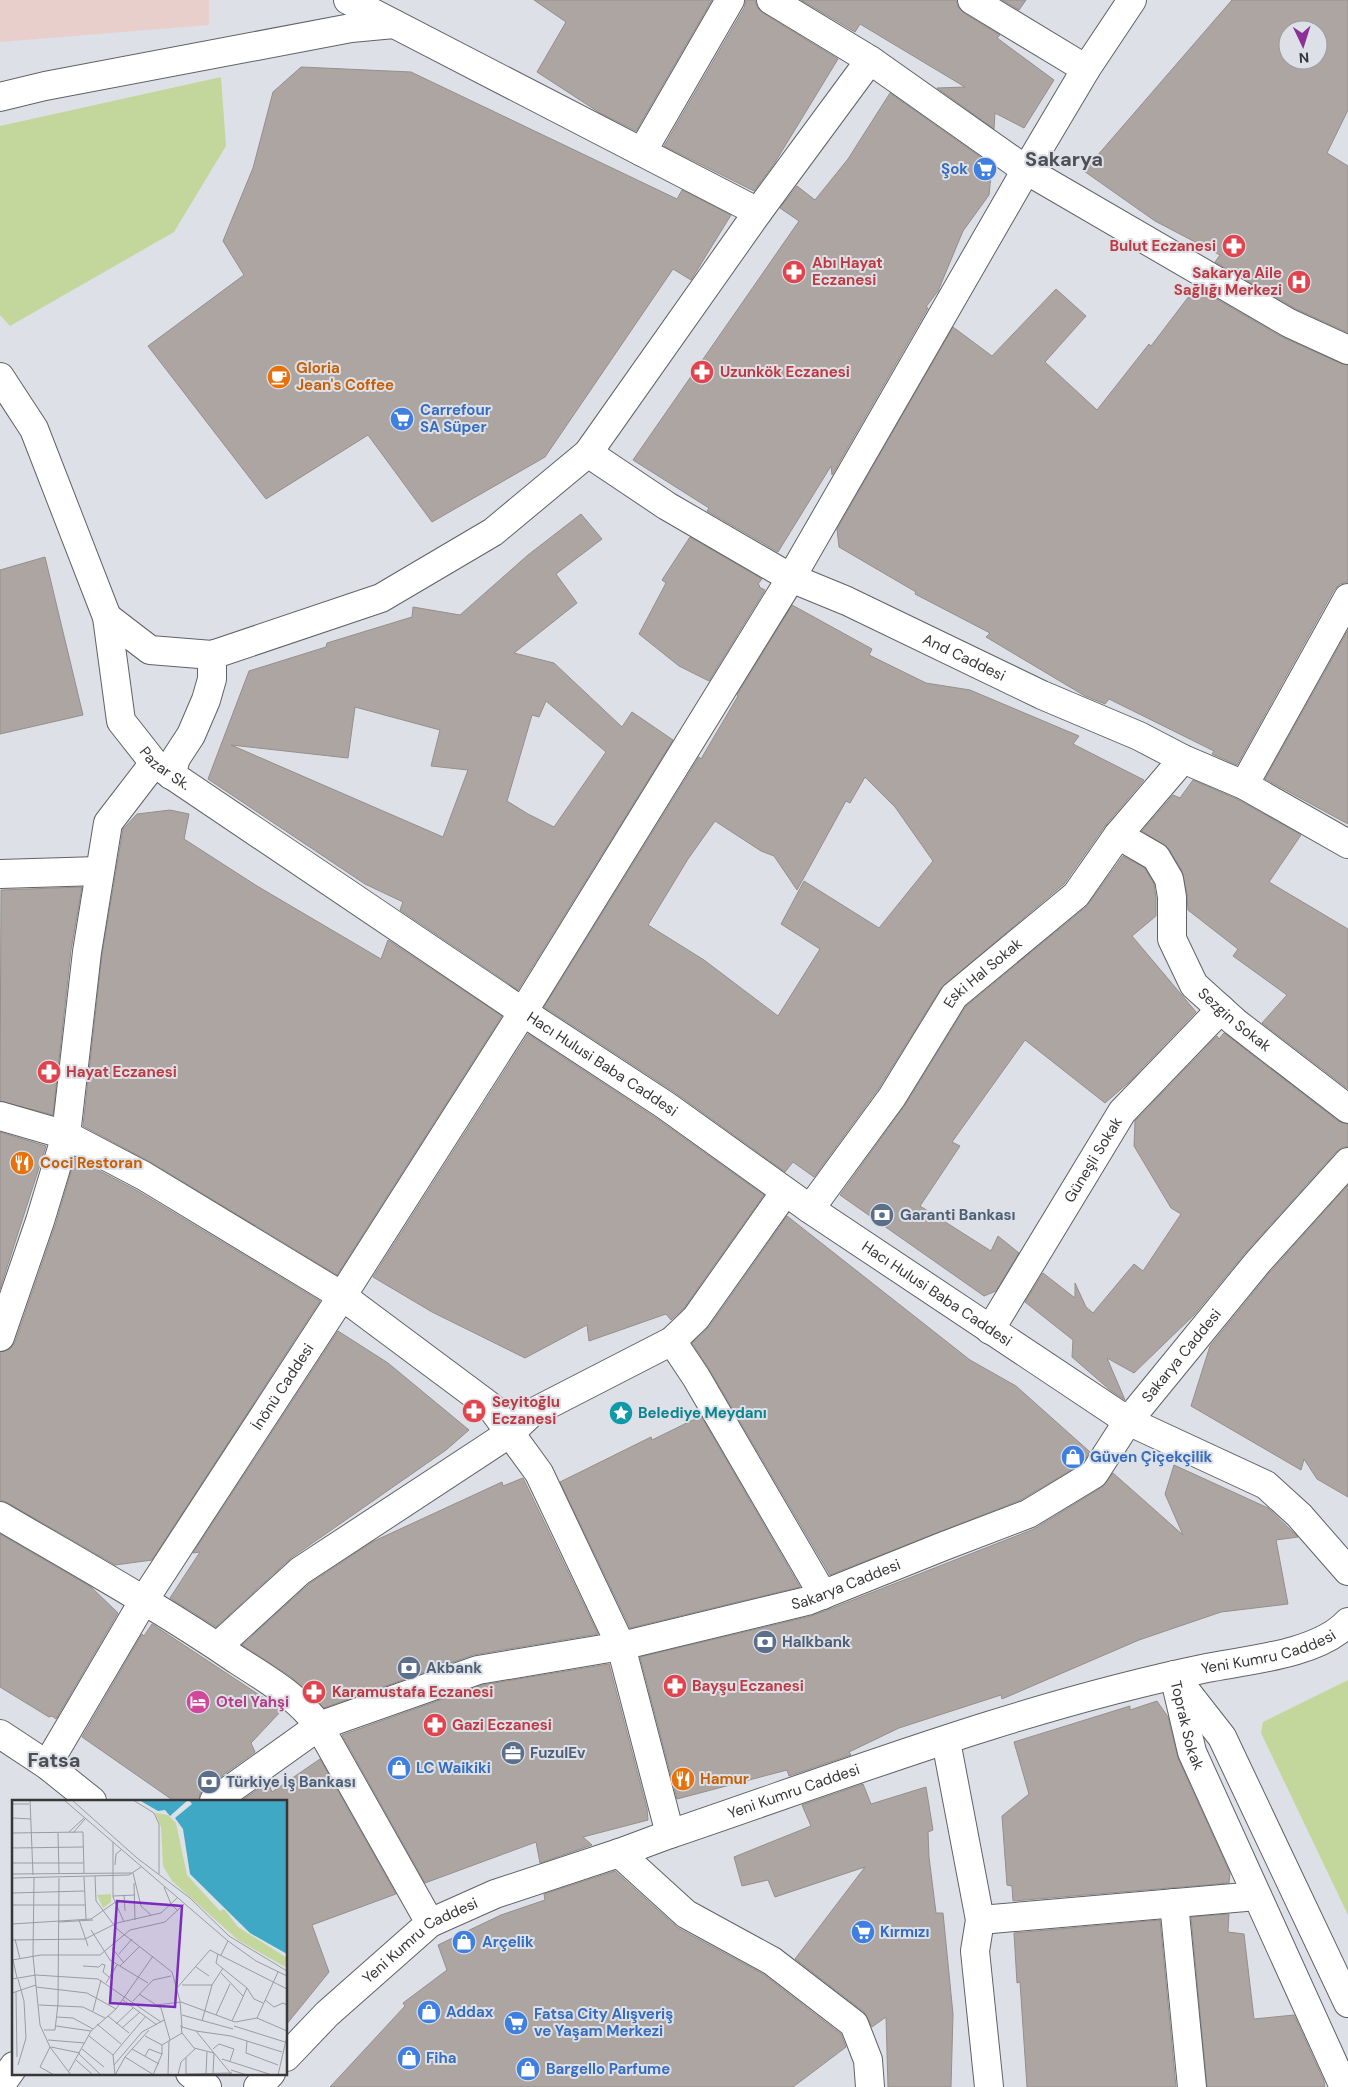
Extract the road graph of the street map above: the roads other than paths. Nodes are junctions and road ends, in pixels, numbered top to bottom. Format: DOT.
graph roads {
  1 [pos="348,0"];
  2 [pos="730,0"];
  3 [pos="771,0"];
  4 [pos="972,0"];
  5 [pos="1132,0"];
  6 [pos="394,24"];
  7 [pos="870,60"];
  8 [pos="1086,69"];
  9 [pos="0,97"];
  10 [pos="642,152"];
  11 [pos="1026,170"];
  12 [pos="758,212"];
  13 [pos="1348,350"];
  14 [pos="5,382"];
  15 [pos="588,453"];
  16 [pos="791,578"];
  17 [pos="1348,598"];
  18 [pos="111,620"];
  19 [pos="212,655"];
  20 [pos="1183,759"];
  21 [pos="162,769"];
  22 [pos="1244,785"];
  23 [pos="1118,835"];
  24 [pos="1348,844"];
  25 [pos="99,871"];
  26 [pos="0,874"];
  27 [pos="1221,1009"];
  28 [pos="523,1012"];
  29 [pos="1348,1109"];
  30 [pos="0,1116"];
  31 [pos="66,1135"];
  32 [pos="1348,1162"];
  33 [pos="785,1192"];
  34 [pos="810,1209"];
  35 [pos="342,1296"];
  36 [pos="990,1330"];
  37 [pos="0,1337"];
  38 [pos="672,1341"];
  39 [pos="1128,1422"];
  40 [pos="510,1433"];
  41 [pos="0,1516"];
  42 [pos="1348,1571"];
  43 [pos="823,1595"];
  44 [pos="144,1600"];
  45 [pos="1348,1622"];
  46 [pos="218,1646"];
  47 [pos="621,1646"];
  48 [pos="1174,1675"];
  49 [pos="319,1726"];
  50 [pos="0,1734"];
  51 [pos="946,1741"];
  52 [pos="47,1765"];
  53 [pos="91,1800"];
  54 [pos="215,1800"];
  55 [pos="670,1834"];
  56 [pos="619,1853"];
  57 [pos="1257,1896"];
  58 [pos="1174,1903"];
  59 [pos="980,1920"];
  60 [pos="430,1923"];
  61 [pos="1348,2003"];
  62 [pos="288,2055"];
  63 [pos="1340,2058"];
  64 [pos="12,2069"];
  65 [pos="191,2074"];
  66 [pos="270,2074"];
  67 [pos="0,2086"];
  68 [pos="207,2087"];
  69 [pos="258,2087"];
  70 [pos="870,2087"];
  71 [pos="989,2087"];
  72 [pos="1192,2087"];
  73 [pos="1344,2087"];
  1 -- 6 [label="street"];
  2 -- 10 [label="street"];
  3 -- 7 [label="street"];
  4 -- 8 [label="street"];
  5 -- 8 [label="street, İnönü Caddesi"];
  6 -- 9 [label="street"];
  6 -- 10 [label="street"];
  7 -- 11 [label="street"];
  7 -- 12 [label="street"];
  8 -- 11 [label="street, İnönü Caddesi"];
  10 -- 12 [label="street"];
  11 -- 13 [label="street"];
  11 -- 16 [label="street, İnönü Caddesi"];
  12 -- 15 [label="street"];
  14 -- 18 [label="street, Pazar Sk."];
  15 -- 16 [label="street, And Caddesi"];
  15 -- 19 [label="street"];
  16 -- 20 [label="street, And Caddesi"];
  16 -- 28 [label="street, İnönü Caddesi"];
  17 -- 22 [label="street"];
  18 -- 19 [label="street"];
  18 -- 21 [label="street, Pazar Sk."];
  19 -- 21 [label="street"];
  20 -- 22 [label="street, And Caddesi"];
  20 -- 23 [label="street, Eski Hal Sokak"];
  21 -- 25 [label="street"];
  21 -- 28 [label="street, Pazar Sk."];
  22 -- 24 [label="street, And Caddesi"];
  23 -- 27 [label="street, Sezgin Sokak"];
  23 -- 34 [label="street, Eski Hal Sokak"];
  25 -- 26 [label="street"];
  25 -- 31 [label="street"];
  27 -- 29 [label="street, Sezgin Sokak"];
  27 -- 36 [label="street, Güneşli Sokak"];
  28 -- 33 [label="street, Hacı Hulusi Baba Caddesi"];
  28 -- 35 [label="street, İnönü Caddesi"];
  30 -- 31 [label="street"];
  31 -- 35 [label="street"];
  31 -- 37 [label="street"];
  32 -- 39 [label="street, Sakarya Caddesi"];
  33 -- 34 [label="street, Hacı Hulusi Baba Caddesi"];
  33 -- 38 [label="street"];
  34 -- 36 [label="street, Hacı Hulusi Baba Caddesi"];
  35 -- 40 [label="street"];
  35 -- 44 [label="street, İnönü Caddesi"];
  36 -- 39 [label="street, Hacı Hulusi Baba Caddesi"];
  38 -- 40 [label="street"];
  38 -- 43 [label="street"];
  39 -- 42 [label="street, Hacı Hulusi Baba Caddesi"];
  39 -- 43 [label="street, Sakarya Caddesi"];
  40 -- 46 [label="street"];
  40 -- 47 [label="street"];
  41 -- 44 [label="street"];
  43 -- 47 [label="street, Sakarya Caddesi"];
  44 -- 46 [label="street"];
  44 -- 52 [label="street, İnönü Caddesi"];
  45 -- 48 [label="street, Yeni Kumru Caddesi"];
  46 -- 49 [label="street"];
  47 -- 49 [label="street, Sakarya Caddesi"];
  47 -- 55 [label="street"];
  48 -- 51 [label="street, Yeni Kumru Caddesi"];
  48 -- 57 [label="street, Toprak Sokak"];
  48 -- 61 [label="street, Toprak Sokak"];
  49 -- 54 [label="street, Sakarya Caddesi"];
  49 -- 60 [label="street"];
  50 -- 52 [label="street"];
  51 -- 55 [label="street, Yeni Kumru Caddesi"];
  51 -- 59 [label="street"];
  52 -- 53 [label="street"];
  55 -- 56 [label="street, Yeni Kumru Caddesi"];
  56 -- 60 [label="street, Yeni Kumru Caddesi"];
  56 -- 70 [label="street"];
  57 -- 58 [label="street"];
  57 -- 63 [label="street, Toprak Sokak"];
  58 -- 59 [label="street"];
  58 -- 72 [label="street"];
  59 -- 71 [label="street"];
  60 -- 62 [label="street, Yeni Kumru Caddesi"];
  63 -- 73 [label="street, Toprak Sokak"];
  64 -- 67 [label="street"];
  65 -- 68 [label="street"];
  66 -- 69 [label="street"];
}
